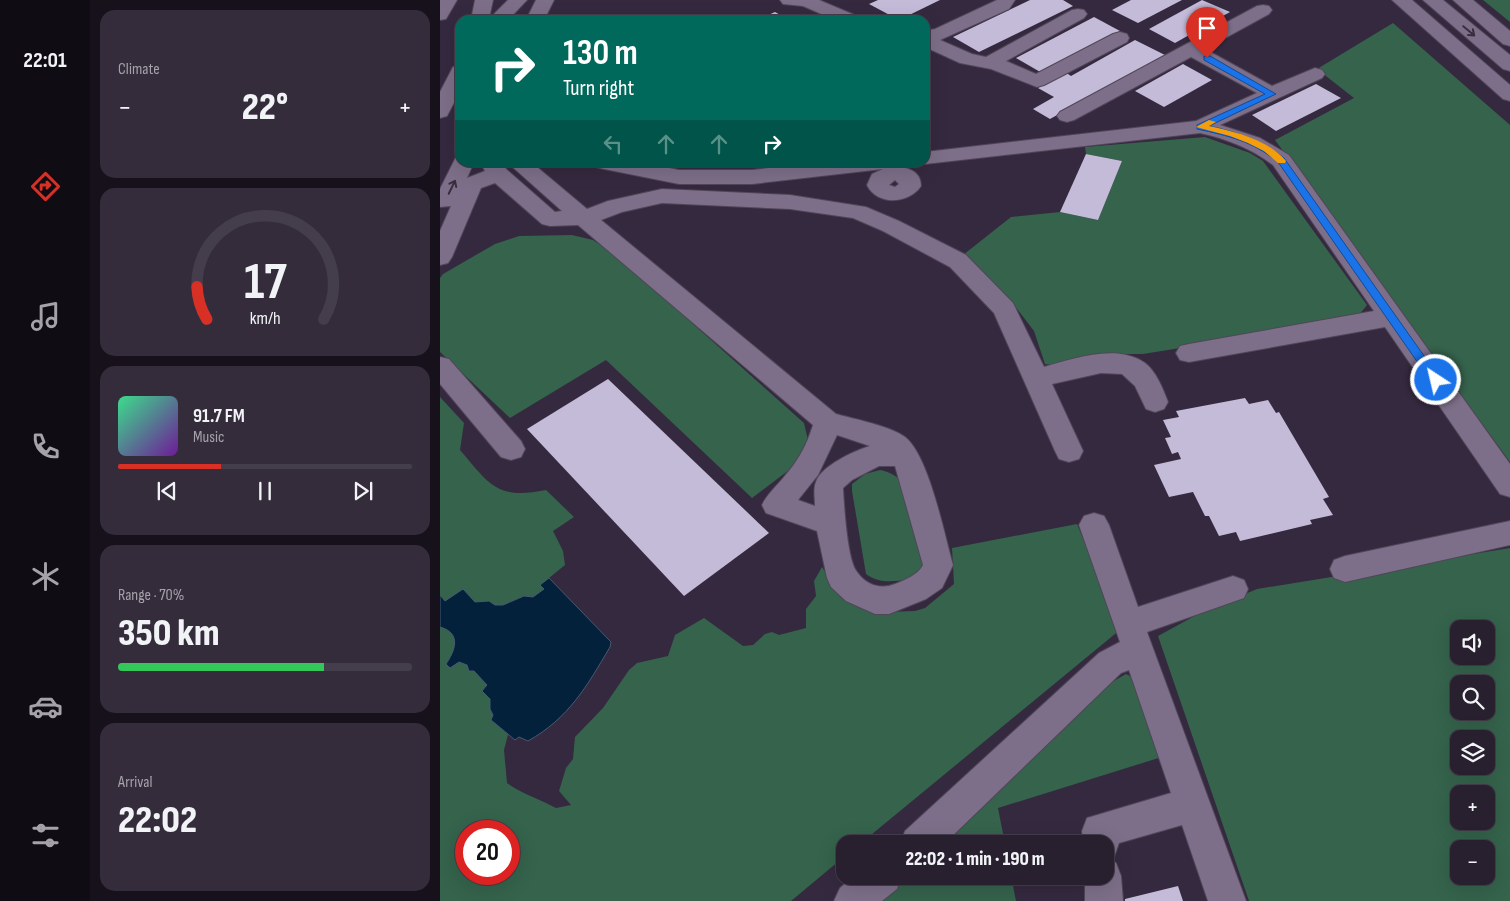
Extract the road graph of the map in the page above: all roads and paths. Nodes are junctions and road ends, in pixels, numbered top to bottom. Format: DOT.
graph roads {
  1 [pos="448,0"];
  2 [pos="484,0"];
  3 [pos="518,0"];
  4 [pos="779,0"];
  5 [pos="789,0"];
  6 [pos="979,0"];
  7 [pos="1006,0"];
  8 [pos="1401,0"];
  9 [pos="1432,0"];
  10 [pos="1462,0"];
  11 [pos="1477,0"];
  12 [pos="1246,1"];
  13 [pos="440,14"];
  14 [pos="1078,14"];
  15 [pos="481,15"];
  16 [pos="503,15"];
  17 [pos="795,15"];
  18 [pos="839,15"];
  19 [pos="930,22"];
  20 [pos="1510,27"];
  21 [pos="930,37"];
  22 [pos="1120,38"];
  23 [pos="930,40"];
  24 [pos="1510,40"];
  25 [pos="1191,49"];
  26 [pos="989,63"];
  27 [pos="1510,65"];
  28 [pos="1315,74"];
  29 [pos="455,81"];
  30 [pos="1272,94"];
  31 [pos="1510,94"];
  32 [pos="440,112"];
  33 [pos="1067,116"];
  34 [pos="1200,127"];
  35 [pos="930,157"];
  36 [pos="462,167"];
  37 [pos="500,167"];
  38 [pos="504,167"];
  39 [pos="629,167"];
  40 [pos="882,171"];
  41 [pos="440,212"];
  42 [pos="586,218"];
  43 [pos="440,257"];
  44 [pos="1392,317"];
  45 [pos="1189,353"];
  46 [pos="440,366"];
  47 [pos="1036,379"];
  48 [pos="1155,402"];
  49 [pos="827,422"];
  50 [pos="511,450"];
  51 [pos="1069,451"];
  52 [pos="905,455"];
  53 [pos="1510,486"];
  54 [pos="830,523"];
  55 [pos="1094,526"];
  56 [pos="1510,533"];
  57 [pos="1344,569"];
  58 [pos="1233,589"];
  59 [pos="1133,637"];
  60 [pos="1193,804"];
  61 [pos="928,835"];
  62 [pos="1100,835"];
  63 [pos="873,885"];
  64 [pos="1103,885"];
  65 [pos="853,901"];
  66 [pos="1104,901"];
  67 [pos="1227,901"];
  1 -- 13 [label="street"];
  2 -- 15 [label="street"];
  3 -- 16 [label="street"];
  4 -- 17 [label="street"];
  5 -- 18 [label="street"];
  6 -- 19 [label="street"];
  7 -- 21 [label="street"];
  8 -- 31 [label="street"];
  9 -- 27 [label="street, one-way"];
  10 -- 24 [label="street"];
  11 -- 20 [label="street"];
  12 -- 25 [label="street"];
  14 -- 26 [label="street"];
  22 -- 26 [label="street"];
  23 -- 26 [label="street"];
  25 -- 30 [label="street"];
  25 -- 33 [label="street"];
  28 -- 30 [label="street"];
  29 -- 32 [label="street"];
  30 -- 34 [label="street"];
  34 -- 35 [label="street"];
  34 -- 44 [label="street"];
  41 -- 36 [label="street, one-way"];
  37 -- 43 [label="street"];
  38 -- 42 [label="street"];
  39 -- 40 [label="street"];
  42 -- 47 [label="street"];
  42 -- 49 [label="street"];
  44 -- 45 [label="street"];
  44 -- 53 [label="street"];
  46 -- 50 [label="street"];
  47 -- 48 [label="street"];
  47 -- 51 [label="street"];
  49 -- 52 [label="street"];
  49 -- 54 [label="street"];
  52 -- 54 [label="street"];
  52 -- 54 [label="street"];
  55 -- 59 [label="street"];
  56 -- 57 [label="street"];
  58 -- 59 [label="street"];
  59 -- 60 [label="street"];
  59 -- 61 [label="street"];
  60 -- 62 [label="street"];
  60 -- 67 [label="street"];
  63 -- 65 [label="street"];
  64 -- 66 [label="street"];
}
